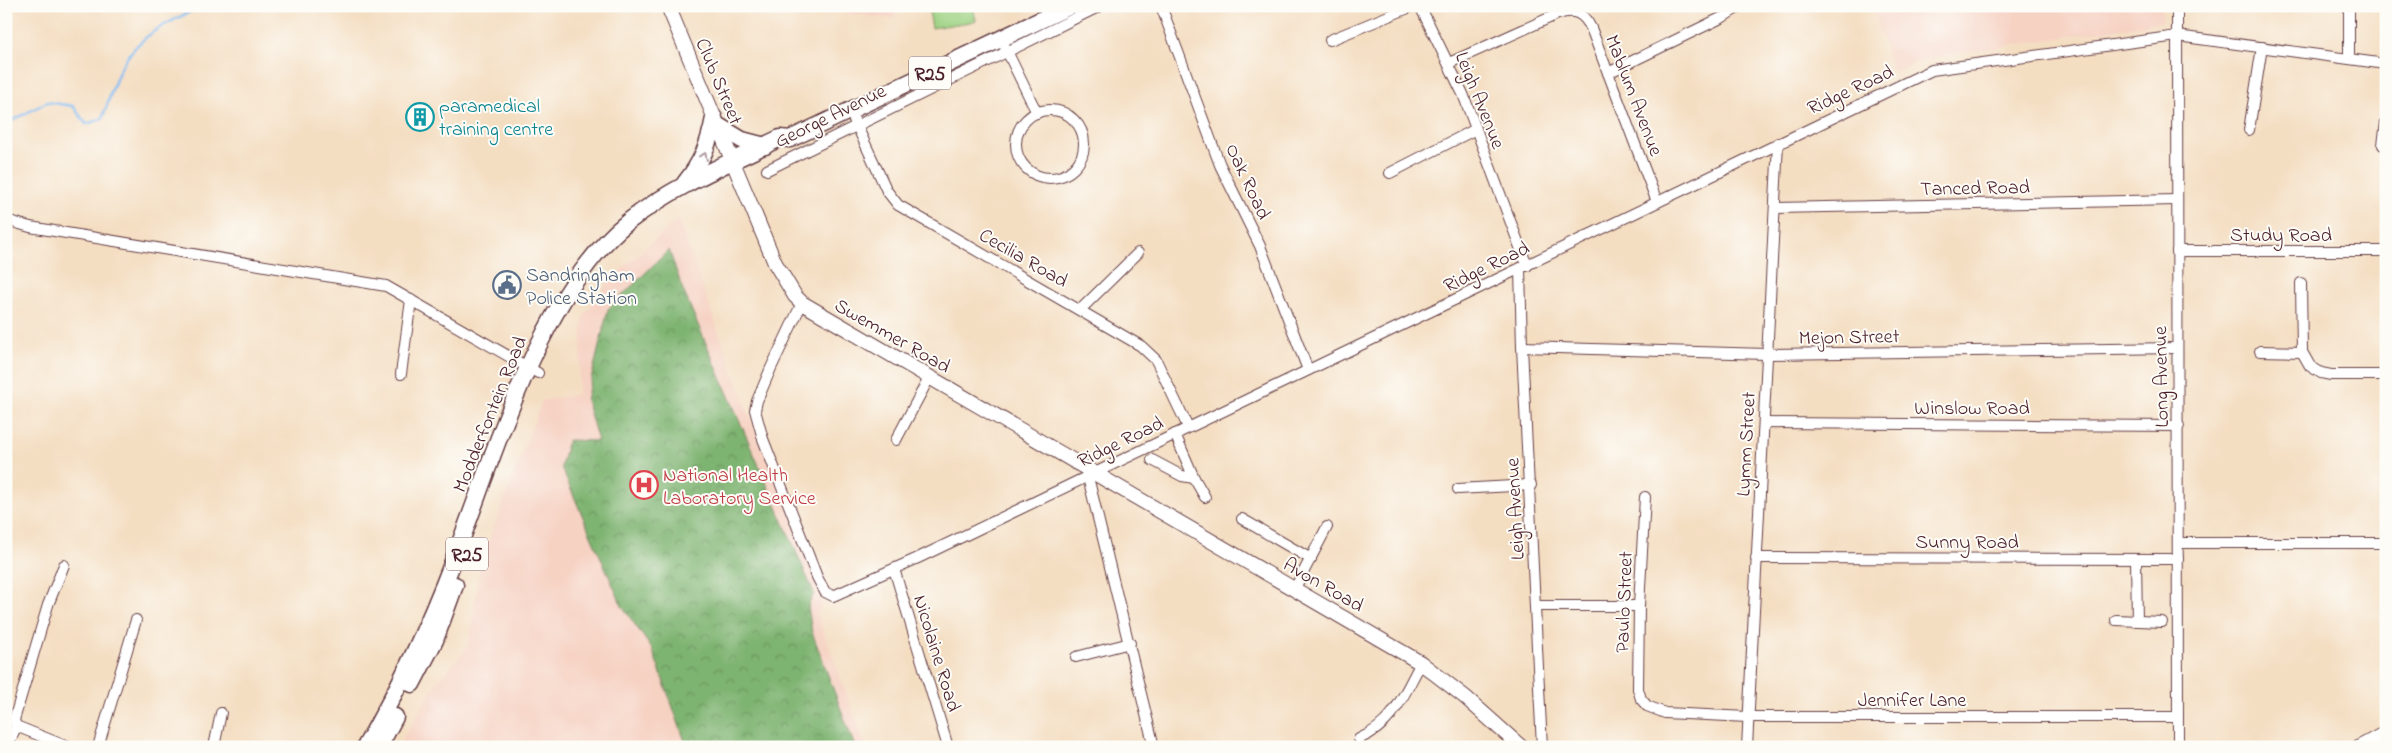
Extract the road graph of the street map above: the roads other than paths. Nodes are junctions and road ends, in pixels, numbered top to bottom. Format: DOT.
graph roads {
  1 [pos="668,6"];
  2 [pos="1070,6"];
  3 [pos="1100,6"];
  4 [pos="1161,6"];
  5 [pos="1413,6"];
  6 [pos="1420,6"];
  7 [pos="1740,6"];
  8 [pos="2177,6"];
  9 [pos="2349,6"];
  10 [pos="2177,36"];
  11 [pos="1330,40"];
  12 [pos="1004,45"];
  13 [pos="2262,47"];
  14 [pos="2349,58"];
  15 [pos="1449,64"];
  16 [pos="2386,64"];
  17 [pos="1608,73"];
  18 [pos="1037,113"];
  19 [pos="854,118"];
  20 [pos="716,121"];
  21 [pos="2386,122"];
  22 [pos="1476,129"];
  23 [pos="2249,130"];
  24 [pos="790,139"];
  25 [pos="1778,143"];
  26 [pos="2382,145"];
  27 [pos="765,146"];
  28 [pos="734,166"];
  29 [pos="767,170"];
  30 [pos="1390,173"];
  31 [pos="680,188"];
  32 [pos="2177,200"];
  33 [pos="1657,202"];
  34 [pos="1774,208"];
  35 [pos="6,220"];
  36 [pos="2177,251"];
  37 [pos="2386,252"];
  38 [pos="1138,253"];
  39 [pos="1524,267"];
  40 [pos="2301,283"];
  41 [pos="411,300"];
  42 [pos="802,303"];
  43 [pos="1080,310"];
  44 [pos="1522,347"];
  45 [pos="2177,348"];
  46 [pos="2260,351"];
  47 [pos="2302,352"];
  48 [pos="1767,354"];
  49 [pos="533,370"];
  50 [pos="1308,370"];
  51 [pos="401,374"];
  52 [pos="2386,375"];
  53 [pos="929,378"];
  54 [pos="1764,423"];
  55 [pos="2179,426"];
  56 [pos="1188,427"];
  57 [pos="1175,434"];
  58 [pos="896,440"];
  59 [pos="1152,460"];
  60 [pos="1091,475"];
  61 [pos="1194,478"];
  62 [pos="1531,485"];
  63 [pos="1458,488"];
  64 [pos="1205,496"];
  65 [pos="1645,497"];
  66 [pos="1242,519"];
  67 [pos="1327,527"];
  68 [pos="2179,543"];
  69 [pos="2386,543"];
  70 [pos="1756,558"];
  71 [pos="2136,559"];
  72 [pos="2178,559"];
  73 [pos="1310,560"];
  74 [pos="64,565"];
  75 [pos="894,569"];
  76 [pos="1294,590"];
  77 [pos="1536,606"];
  78 [pos="1639,606"];
  79 [pos="136,620"];
  80 [pos="2116,620"];
  81 [pos="2137,621"];
  82 [pos="2162,622"];
  83 [pos="1130,643"];
  84 [pos="1076,657"];
  85 [pos="1421,663"];
  86 [pos="1647,706"];
  87 [pos="221,713"];
  88 [pos="1748,717"];
  89 [pos="2178,717"];
  90 [pos="16,726"];
  91 [pos="2386,733"];
  92 [pos="1359,739"];
  93 [pos="8,747"];
  94 [pos="68,747"];
  95 [pos="98,747"];
  96 [pos="214,747"];
  97 [pos="365,747"];
  98 [pos="379,747"];
  99 [pos="948,747"];
  100 [pos="1154,747"];
  101 [pos="1521,747"];
  102 [pos="1542,747"];
  103 [pos="1747,747"];
  104 [pos="2178,747"];
  105 [pos="2360,747"];
  1 -- 20 [label="main road, Club Street"];
  2 -- 12 [label="main road, George Avenue / R25"];
  3 -- 12 [label="street, George Avenue"];
  4 -- 50 [label="street, Oak Road"];
  5 -- 11 [label="street"];
  6 -- 15 [label="street, Leigh Avenue"];
  7 -- 17 [label="street"];
  8 -- 10 [label="street, Long Avenue"];
  9 -- 14 [label="street"];
  10 -- 13 [label="street, Ridge Road"];
  10 -- 25 [label="street, Ridge Road"];
  10 -- 32 [label="street, Long Avenue"];
  12 -- 18 [label="street"];
  12 -- 19 [label="main road, George Avenue / R25"];
  13 -- 14 [label="street, Ridge Road"];
  13 -- 23 [label="street"];
  14 -- 16 [label="street, Ridge Road"];
  15 -- 17 [label="street, Mablum Avenue"];
  15 -- 22 [label="street, Leigh Avenue"];
  17 -- 33 [label="street, Mablum Avenue"];
  18 -- 18 [label="street"];
  19 -- 24 [label="main road, George Avenue / R25"];
  19 -- 29 [label="street, George Avenue"];
  19 -- 43 [label="street, Cecilia Road"];
  20 -- 27 [label="main road"];
  20 -- 28 [label="main road, Club Street"];
  31 -- 20 [label="main road, one-way"];
  21 -- 26 [label="street"];
  22 -- 30 [label="street"];
  22 -- 39 [label="street, Leigh Avenue"];
  24 -- 27 [label="main road, George Avenue / R25"];
  24 -- 28 [label="main road, George Avenue / R25"];
  25 -- 33 [label="street, Ridge Road"];
  25 -- 34 [label="street, Lymm Street"];
  27 -- 28 [label="main road, George Avenue / R25"];
  28 -- 31 [label="main road, Modderfontein Road / R25"];
  28 -- 42 [label="main road, Swemmer Road"];
  28 -- 49 [label="main road, Modderfontein Road / R25"];
  31 -- 49 [label="main road, Modderfontein Road / R25"];
  32 -- 34 [label="street, Tanced Road"];
  32 -- 36 [label="street, Long Avenue"];
  33 -- 39 [label="street, Ridge Road"];
  34 -- 48 [label="street, Lymm Street"];
  35 -- 41 [label="street"];
  36 -- 37 [label="street, Study Road"];
  36 -- 45 [label="street, Long Avenue"];
  38 -- 43 [label="street"];
  39 -- 44 [label="street, Leigh Avenue"];
  39 -- 50 [label="street, Ridge Road"];
  40 -- 47 [label="street"];
  41 -- 49 [label="street"];
  41 -- 51 [label="street"];
  42 -- 53 [label="main road, Swemmer Road"];
  42 -- 75 [label="street, Ridge Road"];
  43 -- 56 [label="street, Cecilia Road"];
  44 -- 48 [label="street, Mejon Street"];
  44 -- 62 [label="street, Leigh Avenue"];
  45 -- 48 [label="street, Mejon Street"];
  45 -- 55 [label="street, Long Avenue"];
  46 -- 47 [label="street"];
  47 -- 52 [label="street"];
  48 -- 54 [label="street, Lymm Street"];
  49 -- 97 [label="main road, Modderfontein Road / R25"];
  49 -- 98 [label="main road, Modderfontein Road / R25"];
  50 -- 56 [label="street, Ridge Road"];
  53 -- 58 [label="street"];
  53 -- 60 [label="main road, Swemmer Road"];
  54 -- 55 [label="street, Winslow Road"];
  54 -- 70 [label="street, Lymm Street"];
  55 -- 68 [label="street, Long Avenue"];
  56 -- 57 [label="street, Ridge Road"];
  57 -- 60 [label="street, Ridge Road"];
  57 -- 61 [label="street"];
  59 -- 61 [label="street"];
  60 -- 75 [label="street, Ridge Road"];
  60 -- 76 [label="main road, Avon Road"];
  60 -- 83 [label="street"];
  61 -- 64 [label="street"];
  62 -- 63 [label="street"];
  62 -- 77 [label="street, Leigh Avenue"];
  65 -- 78 [label="street, Paulo Street"];
  66 -- 73 [label="street"];
  67 -- 73 [label="street"];
  68 -- 69 [label="street"];
  68 -- 72 [label="street, Long Avenue"];
  70 -- 71 [label="street, Sunny Road"];
  70 -- 88 [label="street, Lymm Street"];
  71 -- 72 [label="street, Sunny Road"];
  71 -- 81 [label="street"];
  72 -- 89 [label="street, Long Avenue"];
  73 -- 76 [label="street"];
  74 -- 90 [label="street"];
  75 -- 99 [label="street, Nicolaine Road"];
  76 -- 85 [label="main road, Avon Road"];
  77 -- 78 [label="street"];
  77 -- 102 [label="street, Leigh Avenue"];
  78 -- 86 [label="street, Paulo Street"];
  79 -- 95 [label="street"];
  80 -- 81 [label="street"];
  81 -- 82 [label="street"];
  83 -- 84 [label="street"];
  83 -- 100 [label="street"];
  85 -- 92 [label="street"];
  85 -- 101 [label="main road, Avon Road"];
  86 -- 88 [label="street, Jennifer Lane"];
  87 -- 96 [label="street"];
  88 -- 89 [label="street, Jennifer Lane"];
  88 -- 103 [label="street, Lymm Street"];
  89 -- 104 [label="street, Long Avenue"];
  90 -- 93 [label="street"];
  90 -- 94 [label="street"];
  91 -- 105 [label="main road"];
}
